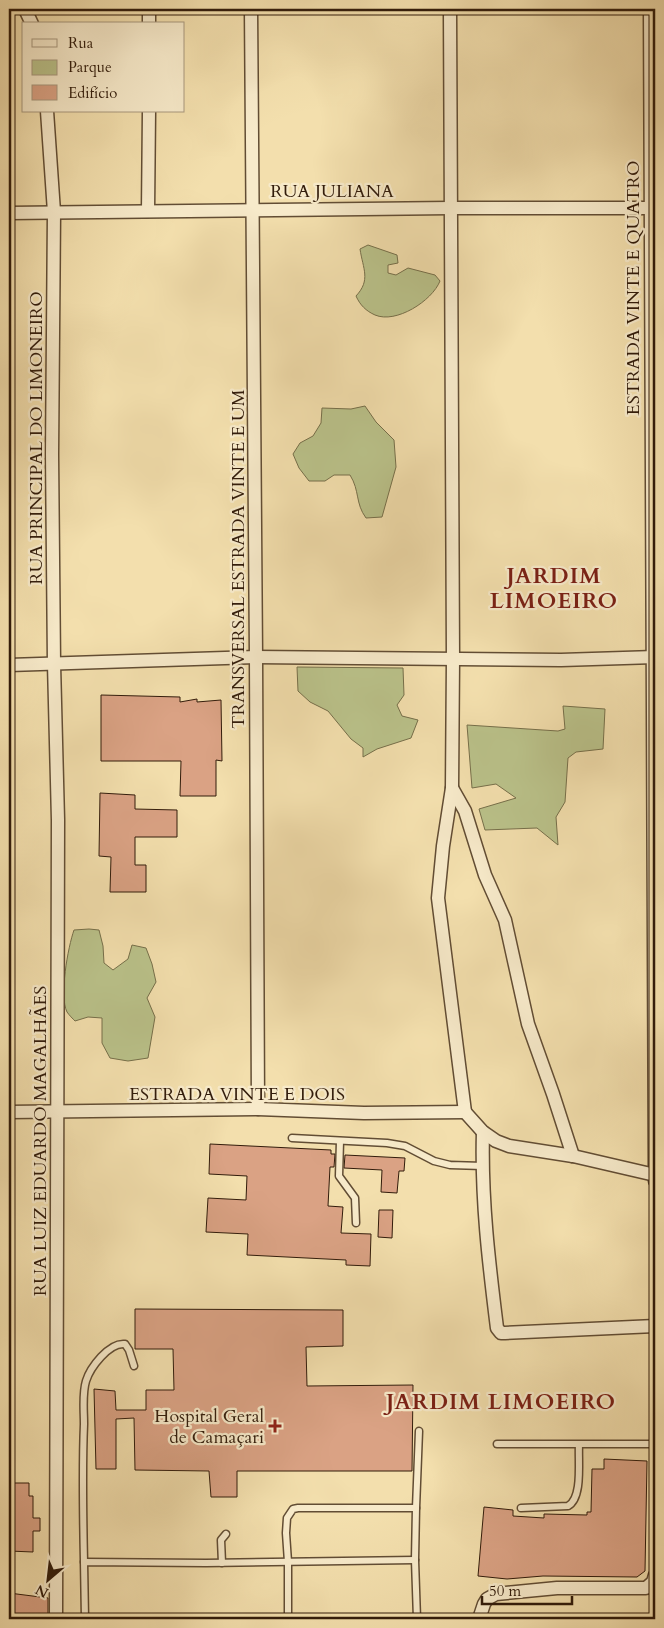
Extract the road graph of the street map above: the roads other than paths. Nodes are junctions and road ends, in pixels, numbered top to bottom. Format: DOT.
graph roads {
  1 [pos="149,9"];
  2 [pos="251,9"];
  3 [pos="450,9"];
  4 [pos="650,9"];
  5 [pos="149,22"];
  6 [pos="47,112"];
  7 [pos="148,112"];
  8 [pos="450,208"];
  9 [pos="653,208"];
  10 [pos="253,209"];
  11 [pos="148,211"];
  12 [pos="54,212"];
  13 [pos="9,213"];
  14 [pos="256,657"];
  15 [pos="654,657"];
  16 [pos="454,659"];
  17 [pos="54,664"];
  18 [pos="9,665"];
  19 [pos="452,788"];
  20 [pos="258,1109"];
  21 [pos="9,1112"];
  22 [pos="57,1112"];
  23 [pos="465,1112"];
  24 [pos="484,1132"];
  25 [pos="292,1138"];
  26 [pos="340,1141"];
  27 [pos="573,1156"];
  28 [pos="483,1166"];
  29 [pos="655,1175"];
  30 [pos="655,1181"];
  31 [pos="356,1223"];
  32 [pos="655,1326"];
  33 [pos="134,1366"];
  34 [pos="419,1431"];
  35 [pos="497,1444"];
  36 [pos="655,1444"];
  37 [pos="578,1445"];
  38 [pos="416,1508"];
  39 [pos="521,1508"];
  40 [pos="226,1534"];
  41 [pos="415,1560"];
  42 [pos="84,1562"];
  43 [pos="288,1562"];
  44 [pos="222,1563"];
  45 [pos="654,1579"];
  46 [pos="56,1619"];
  47 [pos="84,1619"];
  48 [pos="288,1619"];
  49 [pos="417,1619"];
  50 [pos="479,1619"];
  1 -- 5 [label="street"];
  2 -- 10 [label="street, TRANSVERSAL ESTRADA VINTE E UM"];
  3 -- 8 [label="street"];
  4 -- 9 [label="street, ESTRADA VINTE E QUATRO"];
  6 -- 12 [label="street, RUA PRINCIPAL DO LIMONEIRO"];
  7 -- 11 [label="street"];
  8 -- 9 [label="street, RUA JULIANA"];
  8 -- 10 [label="street, RUA JULIANA"];
  8 -- 16 [label="street"];
  9 -- 15 [label="street, ESTRADA VINTE E QUATRO"];
  10 -- 11 [label="street, RUA JULIANA"];
  10 -- 14 [label="street, TRANSVERSAL ESTRADA VINTE E UM"];
  11 -- 12 [label="street, RUA JULIANA"];
  12 -- 13 [label="street, RUA JULIANA"];
  12 -- 17 [label="street, RUA PRINCIPAL DO LIMONEIRO"];
  14 -- 16 [label="street"];
  14 -- 17 [label="street"];
  14 -- 20 [label="street, TRANSVERSAL ESTRADA VINTE E UM"];
  15 -- 16 [label="street"];
  15 -- 29 [label="street, ESTRADA VINTE E QUATRO"];
  16 -- 19 [label="street"];
  17 -- 18 [label="street"];
  17 -- 22 [label="street, RUA LUIZ EDUARDO MAGALHÃES"];
  19 -- 23 [label="street"];
  19 -- 27 [label="street"];
  20 -- 22 [label="street, ESTRADA VINTE E DOIS"];
  20 -- 23 [label="street, ESTRADA VINTE E DOIS"];
  21 -- 22 [label="street, ESTRADA VINTE E DOIS"];
  22 -- 46 [label="street, RUA LUIZ EDUARDO MAGALHÃES"];
  23 -- 24 [label="street"];
  24 -- 27 [label="street"];
  24 -- 28 [label="street"];
  25 -- 26 [label="lane"];
  26 -- 28 [label="lane"];
  26 -- 31 [label="lane"];
  27 -- 29 [label="street"];
  28 -- 32 [label="street"];
  29 -- 30 [label="street, ESTRADA VINTE E QUATRO"];
  33 -- 42 [label="lane"];
  34 -- 38 [label="lane"];
  35 -- 37 [label="lane"];
  36 -- 37 [label="lane"];
  37 -- 39 [label="lane"];
  38 -- 41 [label="lane"];
  38 -- 43 [label="lane"];
  40 -- 44 [label="lane"];
  41 -- 43 [label="lane"];
  41 -- 49 [label="lane"];
  42 -- 44 [label="lane"];
  42 -- 47 [label="lane"];
  43 -- 44 [label="lane"];
  43 -- 48 [label="lane"];
  45 -- 50 [label="street"];
}
